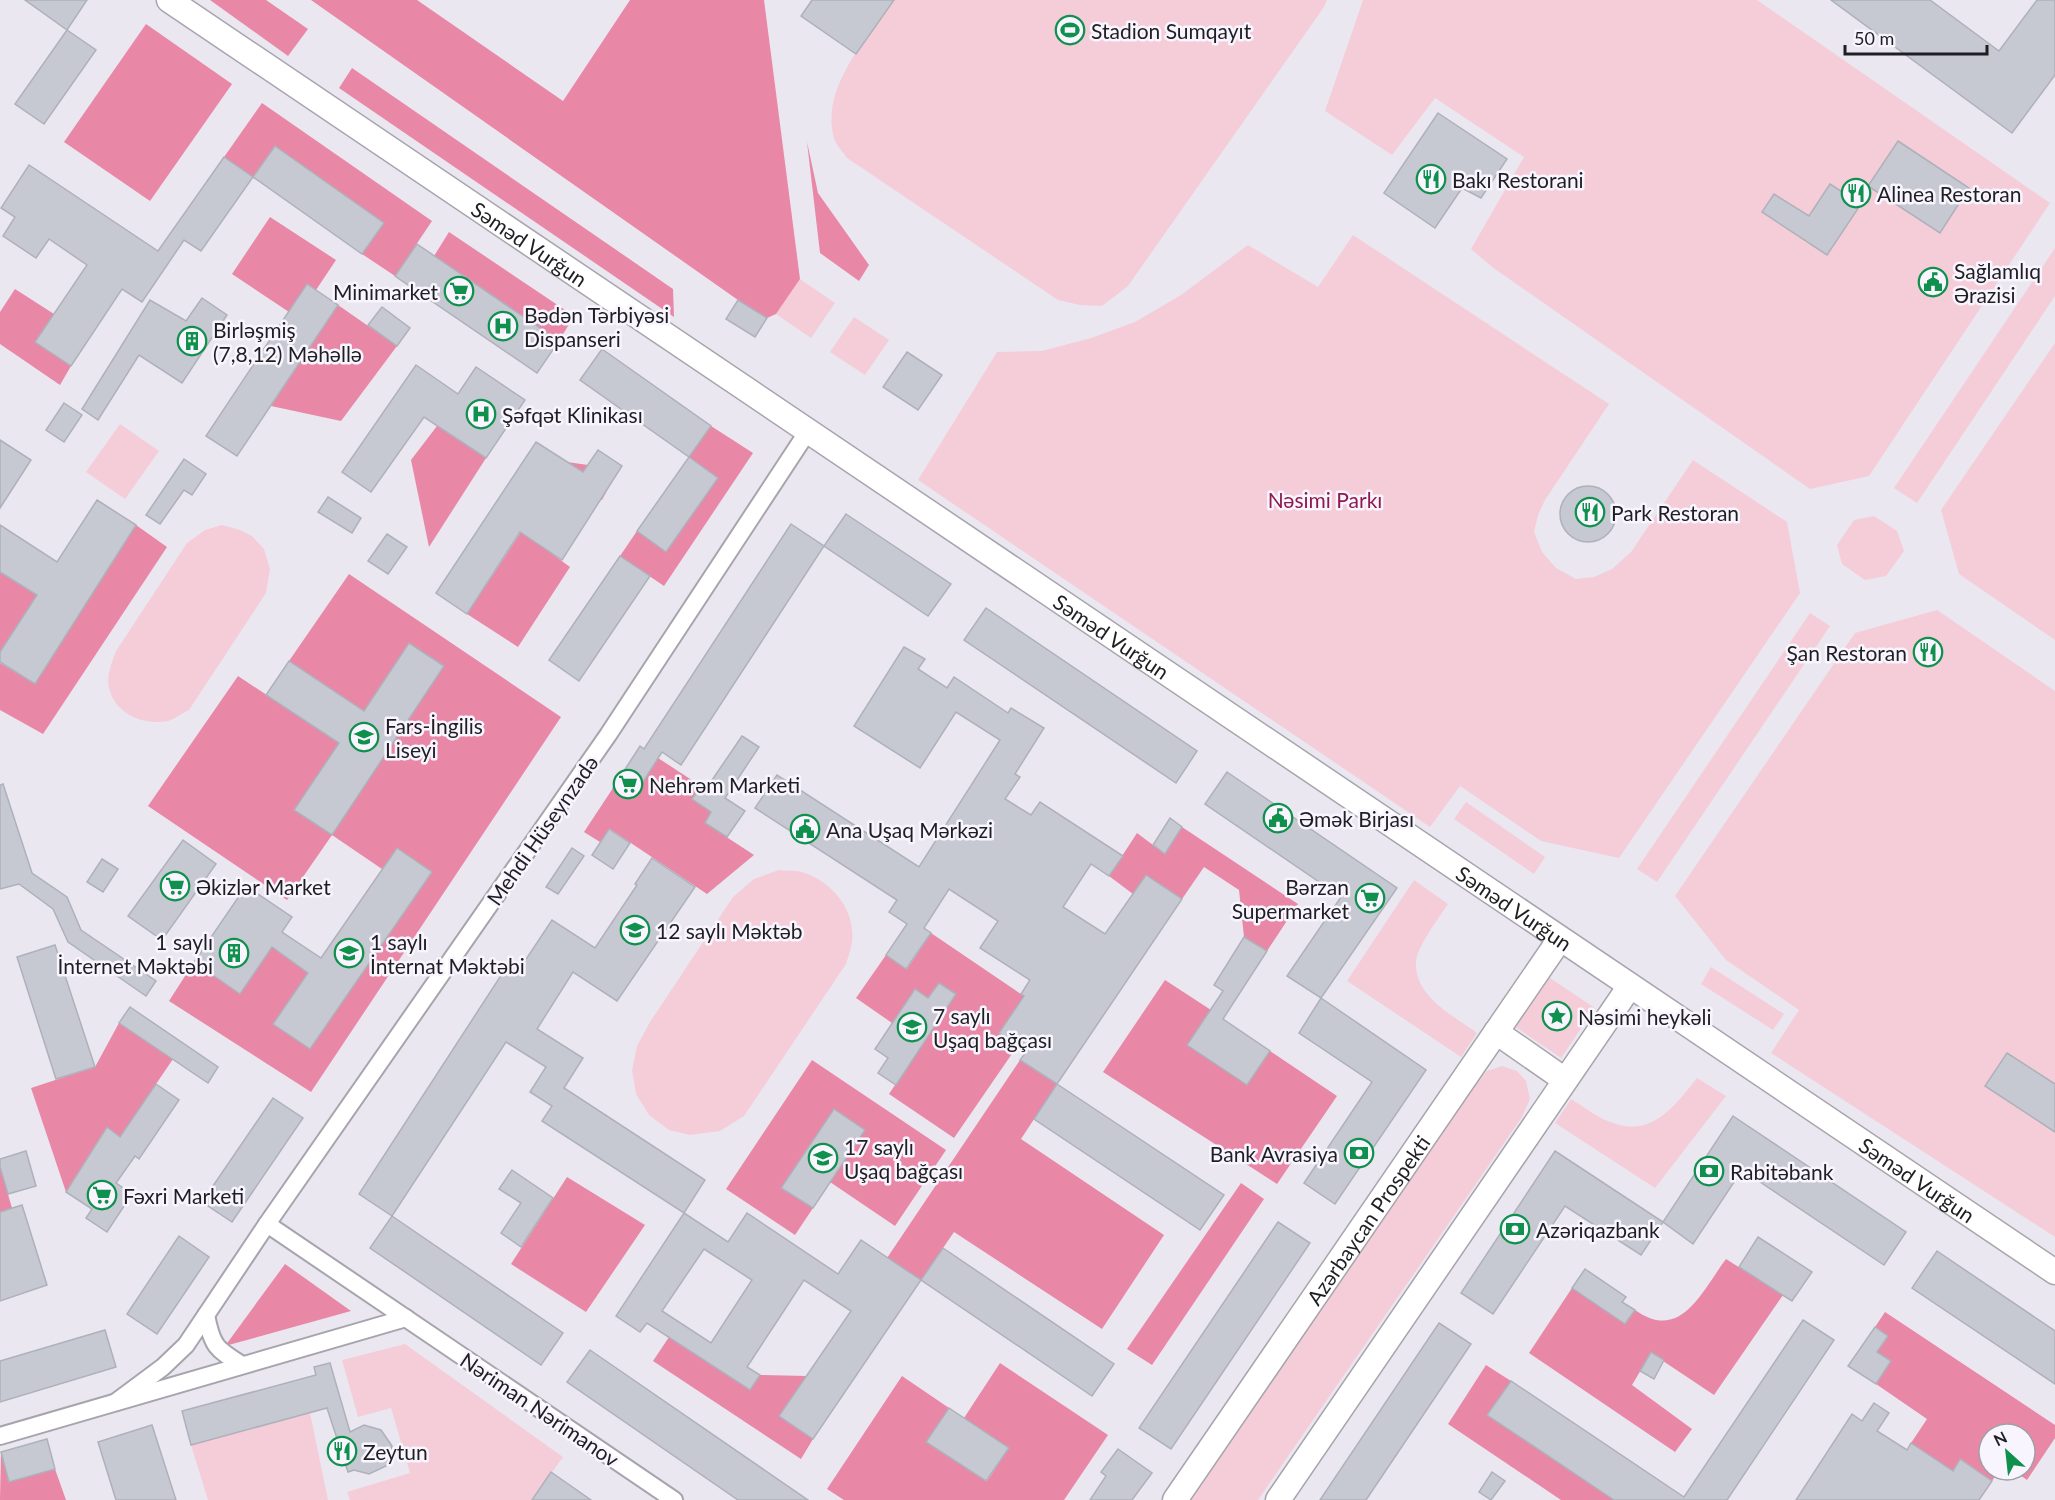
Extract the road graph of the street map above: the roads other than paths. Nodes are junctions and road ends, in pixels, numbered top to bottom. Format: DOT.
graph roads {
  1 [pos="169,0"];
  2 [pos="808,431"];
  3 [pos="1560,939"];
  4 [pos="1630,986"];
  5 [pos="1496,1032"];
  6 [pos="1565,1080"];
  7 [pos="267,1224"];
  8 [pos="2055,1272"];
  9 [pos="206,1316"];
  10 [pos="406,1318"];
  11 [pos="242,1365"];
  12 [pos="116,1402"];
  13 [pos="0,1436"];
  14 [pos="674,1500"];
  15 [pos="1174,1500"];
  16 [pos="1278,1500"];
  1 -- 2 [label="main road, Səməd Vurğun"];
  2 -- 3 [label="main road, Səməd Vurğun"];
  2 -- 7 [label="street, Mehdi Hüseynzadə"];
  3 -- 4 [label="main road, Səməd Vurğun"];
  3 -- 5 [label="main road, Azərbaycan Prospekti"];
  4 -- 6 [label="main road"];
  4 -- 8 [label="main road, Səməd Vurğun"];
  5 -- 6 [label="main road"];
  5 -- 15 [label="main road, Azərbaycan Prospekti"];
  6 -- 16 [label="main road"];
  7 -- 9 [label="street, Mehdi Hüseynzadə"];
  7 -- 10 [label="street, Nəriman Nərimanov"];
  9 -- 11 [label="street"];
  9 -- 12 [label="street, Mehdi Hüseynzadə"];
  10 -- 11 [label="street"];
  10 -- 14 [label="street, Nəriman Nərimanov"];
  11 -- 12 [label="street"];
  12 -- 13 [label="street"];
}
